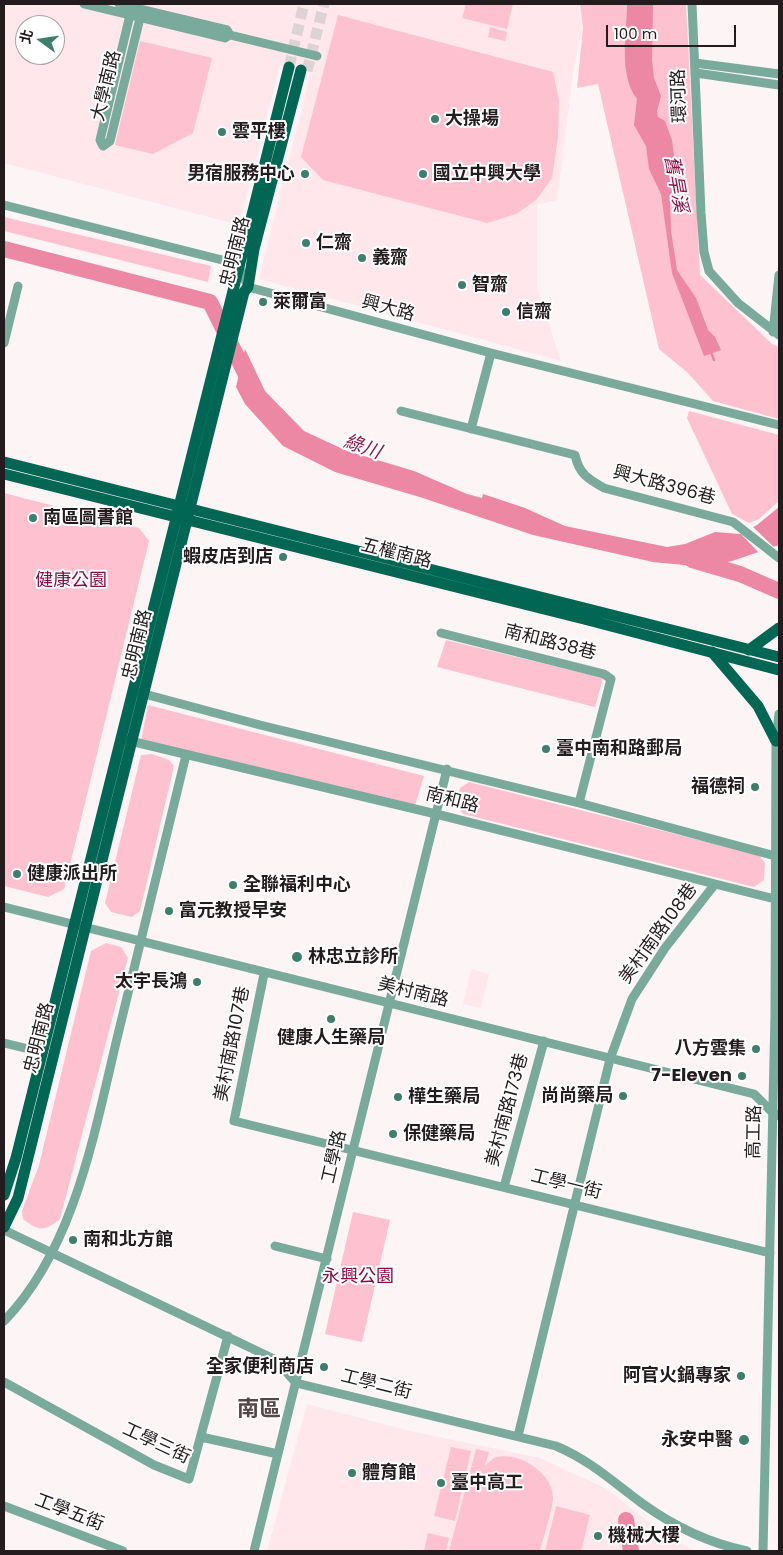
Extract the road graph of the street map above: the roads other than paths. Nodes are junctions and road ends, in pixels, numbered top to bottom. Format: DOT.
graph roads {
  1 [pos="84,4"];
  2 [pos="119,4"];
  3 [pos="692,4"];
  4 [pos="135,9"];
  5 [pos="140,18"];
  6 [pos="230,35"];
  7 [pos="317,56"];
  8 [pos="695,62"];
  9 [pos="285,66"];
  10 [pos="304,70"];
  11 [pos="696,73"];
  12 [pos="779,74"];
  13 [pos="779,85"];
  14 [pos="4,205"];
  15 [pos="238,264"];
  16 [pos="779,275"];
  17 [pos="18,286"];
  18 [pos="242,290"];
  19 [pos="776,333"];
  20 [pos="4,343"];
  21 [pos="491,353"];
  22 [pos="401,411"];
  23 [pos="779,425"];
  24 [pos="471,429"];
  25 [pos="4,462"];
  26 [pos="4,474"];
  27 [pos="185,507"];
  28 [pos="181,519"];
  29 [pos="776,556"];
  30 [pos="779,628"];
  31 [pos="442,633"];
  32 [pos="749,650"];
  33 [pos="712,652"];
  34 [pos="779,657"];
  35 [pos="779,670"];
  36 [pos="132,691"];
  37 [pos="144,694"];
  38 [pos="779,714"];
  39 [pos="778,738"];
  40 [pos="127,740"];
  41 [pos="186,754"];
  42 [pos="447,769"];
  43 [pos="777,796"];
  44 [pos="579,803"];
  45 [pos="436,814"];
  46 [pos="777,856"];
  47 [pos="714,884"];
  48 [pos="775,899"];
  49 [pos="4,907"];
  50 [pos="74,925"];
  51 [pos="85,928"];
  52 [pos="141,942"];
  53 [pos="264,974"];
  54 [pos="388,1004"];
  55 [pos="777,1015"];
  56 [pos="544,1041"];
  57 [pos="4,1043"];
  58 [pos="42,1052"];
  59 [pos="610,1059"];
  60 [pos="775,1114"];
  61 [pos="234,1122"];
  62 [pos="353,1151"];
  63 [pos="504,1186"];
  64 [pos="4,1195"];
  65 [pos="575,1203"];
  66 [pos="4,1228"];
  67 [pos="276,1246"];
  68 [pos="770,1253"];
  69 [pos="52,1254"];
  70 [pos="327,1259"];
  71 [pos="4,1321"];
  72 [pos="228,1336"];
  73 [pos="4,1382"];
  74 [pos="296,1383"];
  75 [pos="518,1436"];
  76 [pos="201,1437"];
  77 [pos="278,1454"];
  78 [pos="4,1506"];
  79 [pos="123,1551"];
  80 [pos="254,1551"];
  81 [pos="747,1551"];
  82 [pos="763,1551"];
  1 -- 4 [label="street"];
  2 -- 4 [label="street"];
  3 -- 8 [label="street, 環河路"];
  4 -- 5 [label="street"];
  4 -- 5 [label="street, 大學南路"];
  4 -- 6 [label="street"];
  5 -- 6 [label="street"];
  6 -- 7 [label="street"];
  8 -- 11 [label="street, 環河路"];
  8 -- 12 [label="street"];
  9 -- 15 [label="main road, 忠明南路"];
  10 -- 18 [label="main road, 忠明南路"];
  11 -- 13 [label="street"];
  11 -- 19 [label="street, 環河路"];
  14 -- 15 [label="street"];
  15 -- 18 [label="main road, 忠明南路"];
  16 -- 19 [label="street"];
  17 -- 20 [label="street"];
  18 -- 21 [label="street, 興大路"];
  18 -- 27 [label="main road, 忠明南路"];
  18 -- 27 [label="main road, 忠明南路"];
  21 -- 23 [label="street, 興大路"];
  21 -- 24 [label="street"];
  22 -- 24 [label="street, 興大路396巷"];
  24 -- 29 [label="street, 興大路396巷"];
  25 -- 27 [label="main road, 五權南路"];
  26 -- 28 [label="main road, 五權南路"];
  27 -- 28 [label="main road, 忠明南路"];
  27 -- 32 [label="main road, 五權南路"];
  28 -- 33 [label="main road, 五權南路"];
  28 -- 36 [label="main road, 忠明南路"];
  28 -- 37 [label="main road, 忠明南路"];
  30 -- 32 [label="main road"];
  31 -- 44 [label="street, 南和路38巷"];
  32 -- 34 [label="main road, 五權南路"];
  33 -- 35 [label="main road, 五權南路"];
  33 -- 39 [label="main road"];
  36 -- 37 [label="street, 南和路"];
  36 -- 40 [label="main road, 忠明南路"];
  37 -- 40 [label="main road, 忠明南路"];
  37 -- 42 [label="street, 南和路"];
  38 -- 39 [label="street, 高工路"];
  39 -- 43 [label="street, 高工路"];
  40 -- 41 [label="street, 南和路"];
  40 -- 50 [label="main road, 忠明南路"];
  40 -- 51 [label="main road, 忠明南路"];
  41 -- 45 [label="street, 南和路"];
  41 -- 52 [label="street"];
  42 -- 44 [label="street, 南和路"];
  42 -- 45 [label="street, 工學路"];
  43 -- 46 [label="street, 高工路"];
  44 -- 46 [label="street, 南和路"];
  45 -- 47 [label="street, 南和路"];
  45 -- 54 [label="street, 工學路"];
  46 -- 48 [label="street, 高工路"];
  47 -- 48 [label="street, 南和路"];
  47 -- 59 [label="street, 美村南路108巷"];
  48 -- 55 [label="street, 高工路"];
  49 -- 50 [label="street, 美村南路"];
  50 -- 51 [label="street, 美村南路"];
  50 -- 58 [label="main road, 忠明南路"];
  51 -- 52 [label="street, 美村南路"];
  51 -- 66 [label="main road, 忠明南路"];
  52 -- 53 [label="street, 美村南路"];
  52 -- 69 [label="street"];
  53 -- 54 [label="street, 美村南路"];
  53 -- 61 [label="street, 美村南路107巷"];
  54 -- 56 [label="street, 美村南路"];
  54 -- 62 [label="street, 工學路"];
  55 -- 60 [label="street, 高工路"];
  56 -- 59 [label="street, 美村南路"];
  56 -- 63 [label="street, 美村南路173巷"];
  57 -- 58 [label="street"];
  58 -- 64 [label="main road, 忠明南路"];
  59 -- 60 [label="street, 美村南路"];
  59 -- 65 [label="street, 美村南路108巷"];
  60 -- 68 [label="street, 高工路"];
  61 -- 62 [label="street, 工學一街"];
  62 -- 63 [label="street, 工學一街"];
  62 -- 70 [label="street, 工學路"];
  63 -- 65 [label="street, 工學一街"];
  65 -- 68 [label="street, 工學一街"];
  65 -- 75 [label="street, 美村南路108巷"];
  66 -- 69 [label="street"];
  67 -- 70 [label="street"];
  68 -- 82 [label="street, 高工路"];
  69 -- 71 [label="street"];
  69 -- 72 [label="street"];
  70 -- 74 [label="street, 工學路"];
  72 -- 74 [label="street"];
  72 -- 76 [label="street"];
  73 -- 76 [label="street, 工學三街"];
  74 -- 75 [label="street, 工學二街"];
  74 -- 77 [label="street, 工學路"];
  75 -- 81 [label="street, 工學二街"];
  76 -- 77 [label="street, 工學三街"];
  77 -- 80 [label="street, 工學路"];
  78 -- 79 [label="street, 工學五街"];
}
